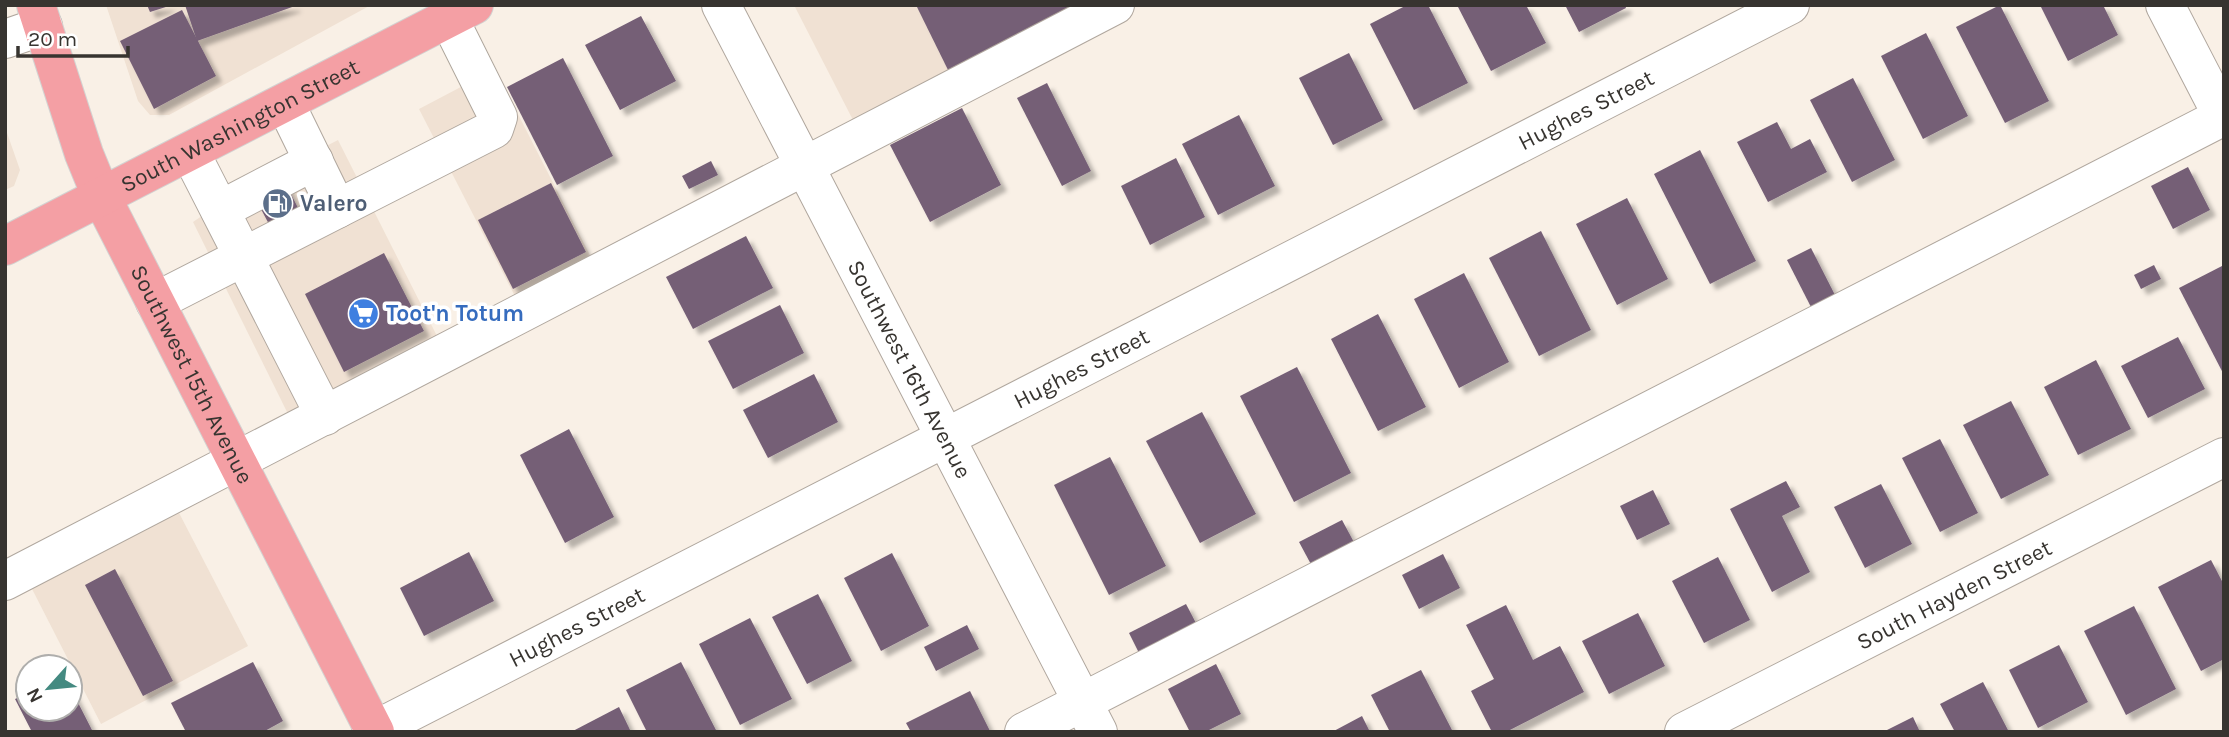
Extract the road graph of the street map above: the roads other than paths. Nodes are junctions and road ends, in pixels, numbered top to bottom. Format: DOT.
graph roads {
  1 [pos="721,5"];
  2 [pos="1115,5"];
  3 [pos="1790,5"];
  4 [pos="2165,5"];
  5 [pos="461,12"];
  6 [pos="39,16"];
  7 [pos="5,39"];
  8 [pos="285,103"];
  9 [pos="2223,118"];
  10 [pos="190,152"];
  11 [pos="314,161"];
  12 [pos="804,167"];
  13 [pos="102,198"];
  14 [pos="337,209"];
  15 [pos="220,210"];
  16 [pos="5,246"];
  17 [pos="244,257"];
  18 [pos="155,302"];
  19 [pos="325,416"];
  20 [pos="945,437"];
  21 [pos="2224,457"];
  22 [pos="236,462"];
  23 [pos="5,581"];
  24 [pos="1090,717"];
  25 [pos="373,731"];
  26 [pos="1024,732"];
  27 [pos="1684,732"];
  1 -- 12 [label="street, Southwest 16th Avenue"];
  2 -- 12 [label="street"];
  3 -- 20 [label="street, Hughes Street"];
  4 -- 9 [label="street"];
  5 -- 8 [label="main road, South Washington Street"];
  5 -- 14 [label="street"];
  6 -- 7 [label="street"];
  6 -- 13 [label="main road, Southwest 15th Avenue"];
  8 -- 10 [label="main road, South Washington Street"];
  8 -- 11 [label="street"];
  9 -- 24 [label="street"];
  10 -- 13 [label="main road, South Washington Street"];
  10 -- 15 [label="street"];
  11 -- 14 [label="street"];
  11 -- 15 [label="street"];
  12 -- 19 [label="street"];
  12 -- 20 [label="street, Southwest 16th Avenue"];
  13 -- 16 [label="main road, South Washington Street"];
  13 -- 18 [label="main road, Southwest 15th Avenue"];
  14 -- 17 [label="street"];
  15 -- 17 [label="street"];
  17 -- 18 [label="street"];
  17 -- 19 [label="street"];
  18 -- 22 [label="main road, Southwest 15th Avenue"];
  19 -- 22 [label="street"];
  20 -- 24 [label="street, Southwest 16th Avenue"];
  20 -- 25 [label="street, Hughes Street"];
  21 -- 27 [label="street, South Hayden Street"];
  22 -- 23 [label="street"];
  22 -- 25 [label="main road, Southwest 15th Avenue"];
  24 -- 26 [label="street"];
}
